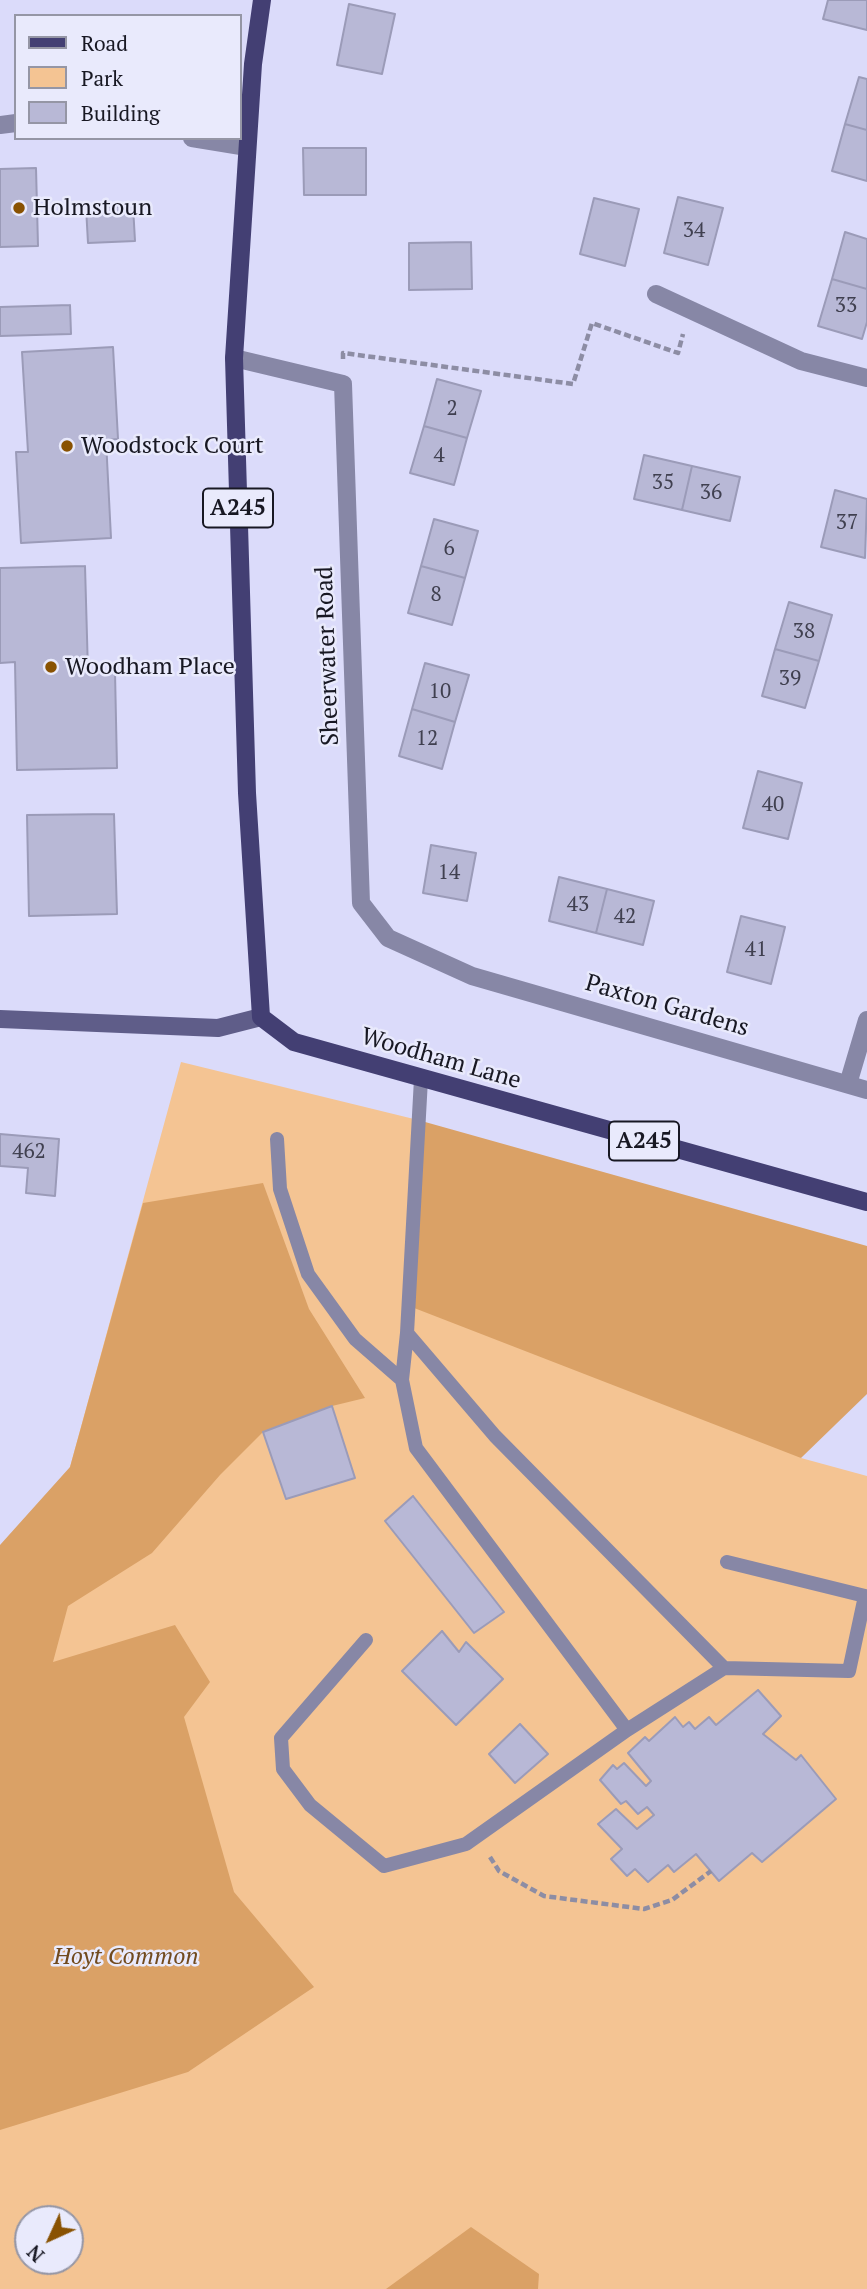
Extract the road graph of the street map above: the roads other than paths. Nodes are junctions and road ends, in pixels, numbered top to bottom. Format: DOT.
graph roads {
  1 [pos="262,0"];
  2 [pos="204,140"];
  3 [pos="247,147"];
  4 [pos="656,295"];
  5 [pos="234,358"];
  6 [pos="867,378"];
  7 [pos="472,976"];
  8 [pos="261,1017"];
  9 [pos="0,1018"];
  10 [pos="867,1020"];
  11 [pos="421,1079"];
  12 [pos="848,1084"];
  13 [pos="867,1090"];
  14 [pos="276,1139"];
  15 [pos="867,1202"];
  16 [pos="407,1333"];
  17 [pos="402,1380"];
  18 [pos="727,1562"];
  19 [pos="366,1640"];
  20 [pos="724,1668"];
  21 [pos="626,1730"];
  1 -- 3 [label="main road, A245"];
  2 -- 3 [label="street"];
  3 -- 5 [label="main road, A245"];
  4 -- 6 [label="street"];
  5 -- 7 [label="street, Sheerwater Road"];
  5 -- 8 [label="main road, A245"];
  7 -- 12 [label="street, Paxton Gardens"];
  8 -- 9 [label="main road"];
  8 -- 11 [label="main road, Woodham Lane / A245"];
  10 -- 12 [label="street"];
  11 -- 15 [label="main road, Woodham Lane / A245"];
  11 -- 16 [label="lane"];
  12 -- 13 [label="street, Paxton Gardens"];
  14 -- 17 [label="lane"];
  16 -- 17 [label="lane"];
  16 -- 20 [label="lane"];
  17 -- 21 [label="lane"];
  18 -- 20 [label="lane"];
  19 -- 21 [label="lane"];
  20 -- 21 [label="lane"];
}
